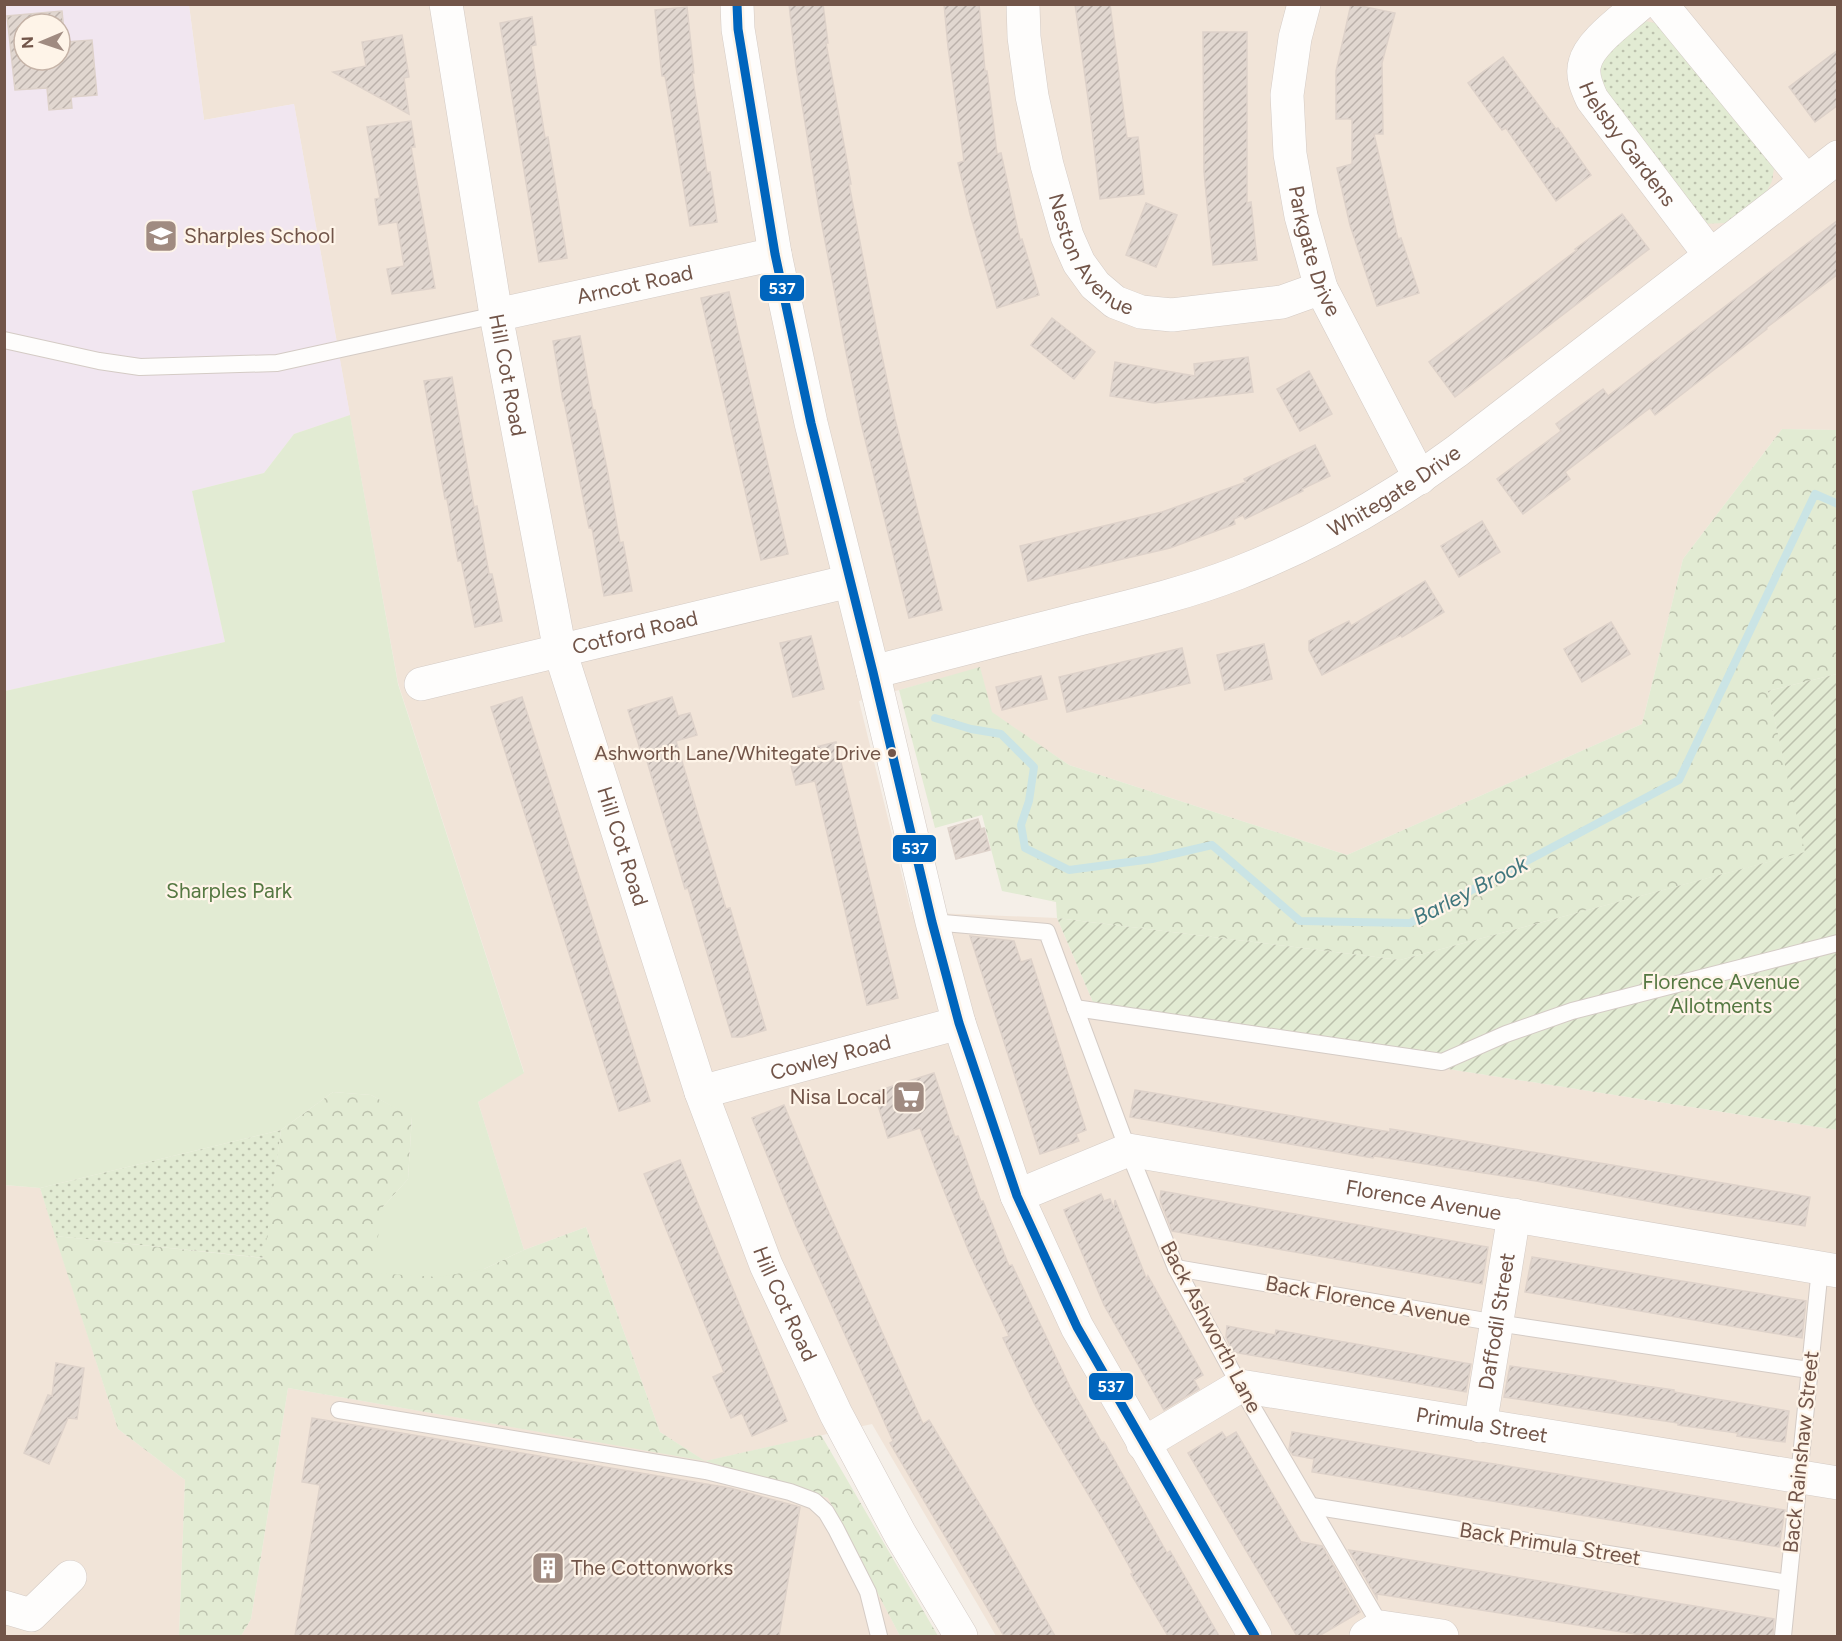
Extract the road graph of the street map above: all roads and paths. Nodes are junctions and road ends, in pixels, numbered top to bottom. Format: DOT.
graph roads {
  1 [pos="446,4"];
  2 [pos="737,4"];
  3 [pos="1023,4"];
  4 [pos="1304,4"];
  5 [pos="1640,4"];
  6 [pos="1661,4"];
  7 [pos="1838,156"];
  8 [pos="1805,180"];
  9 [pos="775,254"];
  10 [pos="1710,255"];
  11 [pos="1321,288"];
  12 [pos="496,315"];
  13 [pos="4,340"];
  14 [pos="1420,478"];
  15 [pos="850,581"];
  16 [pos="560,651"];
  17 [pos="873,672"];
  18 [pos="421,684"];
  19 [pos="932,922"];
  20 [pos="1838,943"];
  21 [pos="1075,1008"];
  22 [pos="959,1023"];
  23 [pos="701,1092"];
  24 [pos="1128,1150"];
  25 [pos="1017,1197"];
  26 [pos="1514,1215"];
  27 [pos="1176,1268"];
  28 [pos="1829,1270"];
  29 [pos="1497,1323"];
  30 [pos="1809,1370"];
  31 [pos="1240,1386"];
  32 [pos="339,1410"];
  33 [pos="1480,1426"];
  34 [pos="1143,1444"];
  35 [pos="1799,1476"];
  36 [pos="1838,1483"];
  37 [pos="1312,1506"];
  38 [pos="70,1576"];
  39 [pos="1788,1583"];
  40 [pos="4,1607"];
  41 [pos="1378,1633"];
  42 [pos="879,1636"];
  43 [pos="961,1636"];
  44 [pos="1255,1636"];
  45 [pos="1442,1636"];
  46 [pos="1783,1636"];
  1 -- 12 [label="street, Hill Cot Road"];
  2 -- 9 [label="street"];
  3 -- 11 [label="street, Neston Avenue"];
  4 -- 11 [label="street, Parkgate Drive"];
  5 -- 10 [label="street, Helsby Gardens"];
  6 -- 8 [label="street"];
  7 -- 8 [label="street, Whitegate Drive"];
  8 -- 10 [label="street, Whitegate Drive"];
  9 -- 12 [label="street, Arncot Road"];
  9 -- 15 [label="street"];
  10 -- 14 [label="street, Whitegate Drive"];
  11 -- 14 [label="street, Parkgate Drive"];
  12 -- 13 [label="lane"];
  12 -- 16 [label="street, Hill Cot Road"];
  14 -- 17 [label="street, Whitegate Drive"];
  15 -- 16 [label="street, Cotford Road"];
  15 -- 17 [label="street"];
  16 -- 18 [label="street, Cotford Road"];
  16 -- 23 [label="street, Hill Cot Road"];
  17 -- 19 [label="street"];
  19 -- 21 [label="lane, Back Ashworth Lane"];
  19 -- 22 [label="street"];
  20 -- 21 [label="lane"];
  21 -- 24 [label="lane, Back Ashworth Lane"];
  22 -- 23 [label="street, Cowley Road"];
  22 -- 25 [label="street"];
  23 -- 43 [label="street, Hill Cot Road"];
  24 -- 25 [label="street"];
  24 -- 26 [label="street, Florence Avenue"];
  24 -- 27 [label="lane, Back Ashworth Lane"];
  25 -- 34 [label="street"];
  26 -- 28 [label="street, Florence Avenue"];
  26 -- 29 [label="street, Daffodil Street"];
  27 -- 29 [label="lane, Back Florence Avenue"];
  27 -- 31 [label="lane, Back Ashworth Lane"];
  28 -- 30 [label="lane, Back Rainshaw Street"];
  29 -- 30 [label="lane, Back Florence Avenue"];
  29 -- 33 [label="street, Daffodil Street"];
  30 -- 35 [label="lane, Back Rainshaw Street"];
  31 -- 33 [label="street, Primula Street"];
  31 -- 34 [label="street"];
  31 -- 37 [label="lane, Back Ashworth Lane"];
  32 -- 42 [label="lane"];
  33 -- 35 [label="street, Primula Street"];
  34 -- 44 [label="street"];
  35 -- 36 [label="street, Primula Street"];
  35 -- 39 [label="lane, Back Rainshaw Street"];
  37 -- 39 [label="lane, Back Primula Street"];
  37 -- 41 [label="lane, Back Ashworth Lane"];
  38 -- 40 [label="street"];
  39 -- 46 [label="lane, Back Rainshaw Street"];
  41 -- 45 [label="street"];
}
